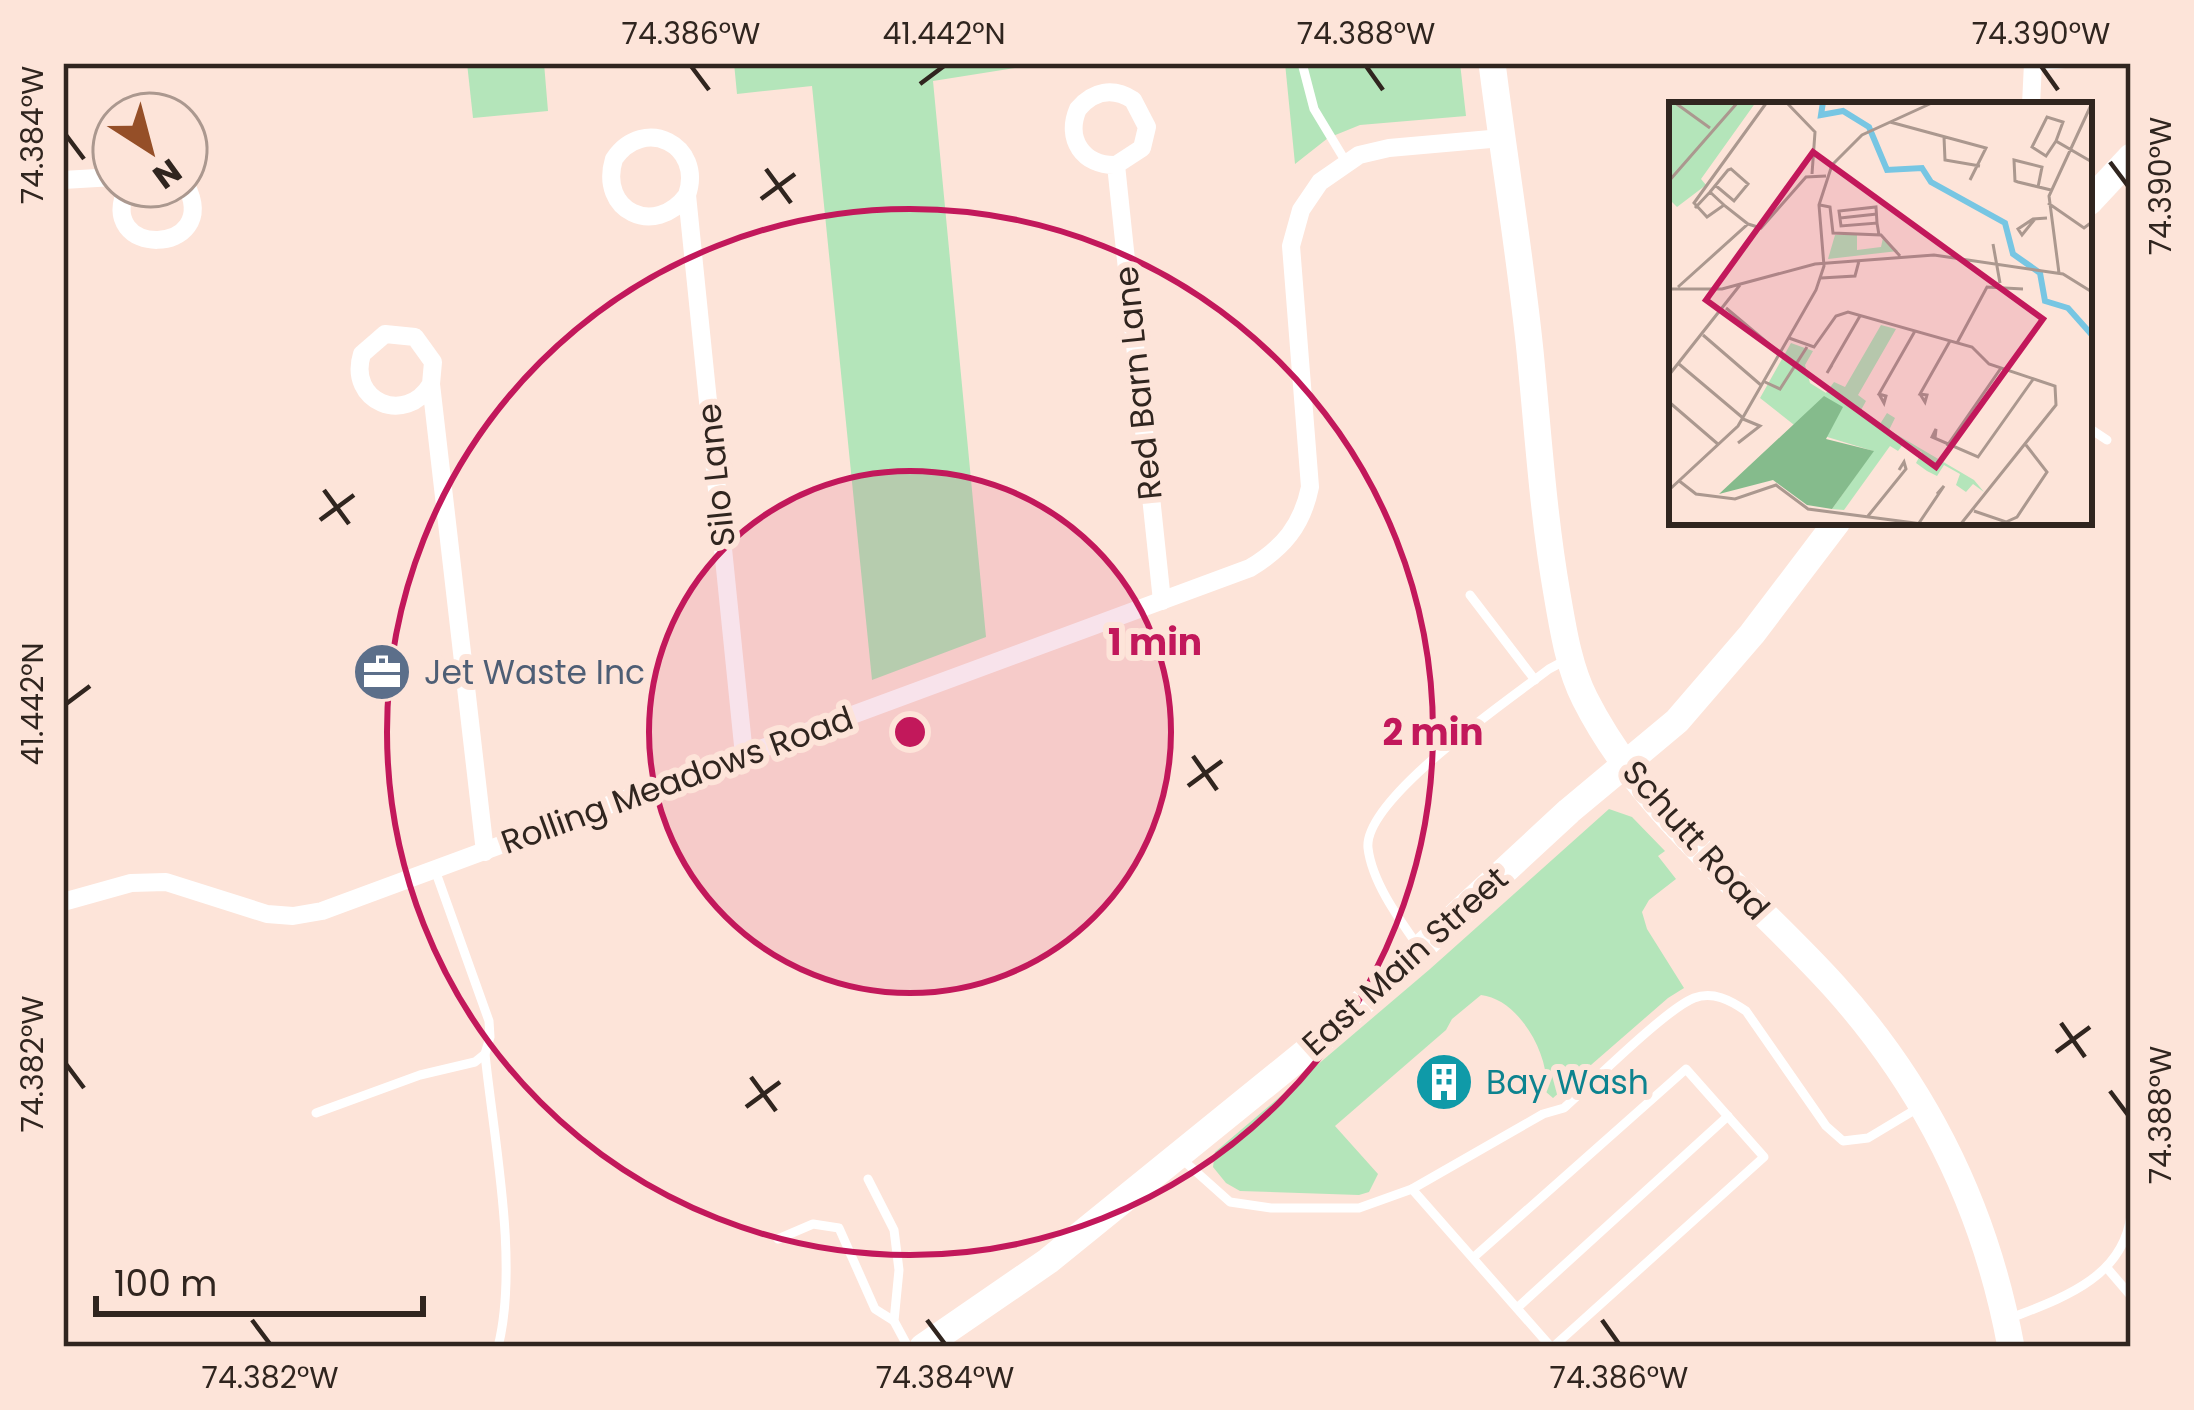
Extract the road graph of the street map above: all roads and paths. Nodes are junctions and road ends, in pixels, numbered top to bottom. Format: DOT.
graph roads {
  1 [pos="1302,63"];
  2 [pos="1492,63"];
  3 [pos="2070,63"];
  4 [pos="2032,65"];
  5 [pos="2031,102"];
  6 [pos="1502,138"];
  7 [pos="2131,157"];
  8 [pos="1346,162"];
  9 [pos="1116,165"];
  10 [pos="687,195"];
  11 [pos="2092,199"];
  12 [pos="123,210"];
  13 [pos="191,210"];
  14 [pos="431,384"];
  15 [pos="2092,430"];
  16 [pos="2107,440"];
  17 [pos="1836,525"];
  18 [pos="1470,595"];
  19 [pos="1162,601"];
  20 [pos="1571,657"];
  21 [pos="1534,680"];
  22 [pos="744,755"];
  23 [pos="1626,764"];
  24 [pos="485,852"];
  25 [pos="435,870"];
  26 [pos="63,902"];
  27 [pos="1420,949"];
  28 [pos="485,1054"];
  29 [pos="1923,1105"];
  30 [pos="316,1113"];
  31 [pos="1728,1116"];
  32 [pos="1179,1156"];
  33 [pos="868,1179"];
  34 [pos="1412,1189"];
  35 [pos="2131,1215"];
  36 [pos="778,1239"];
  37 [pos="1474,1257"];
  38 [pos="2107,1268"];
  39 [pos="2131,1296"];
  40 [pos="1517,1307"];
  41 [pos="894,1321"];
  42 [pos="2009,1333"];
  43 [pos="498,1347"];
  44 [pos="908,1347"];
  45 [pos="923,1347"];
  46 [pos="1552,1347"];
  1 -- 8 [label="lane"];
  2 -- 6 [label="street, Schutt Road"];
  3 -- 4 [label="lane"];
  4 -- 5 [label="street"];
  6 -- 8 [label="street"];
  6 -- 20 [label="street, Schutt Road"];
  7 -- 11 [label="street"];
  8 -- 19 [label="street, Rolling Meadows Road"];
  9 -- 9 [label="street"];
  9 -- 19 [label="street, Red Barn Lane"];
  10 -- 10 [label="street, Silo Lane"];
  10 -- 22 [label="street, Silo Lane"];
  12 -- 13 [label="street"];
  14 -- 14 [label="street"];
  14 -- 24 [label="street"];
  15 -- 16 [label="lane"];
  17 -- 23 [label="street, East Main Street"];
  18 -- 21 [label="lane"];
  19 -- 22 [label="street, Rolling Meadows Road"];
  20 -- 21 [label="lane"];
  20 -- 23 [label="street, Schutt Road"];
  21 -- 27 [label="lane"];
  22 -- 24 [label="street, Rolling Meadows Road"];
  23 -- 27 [label="street, East Main Street"];
  23 -- 29 [label="street, Schutt Road"];
  24 -- 25 [label="street, Rolling Meadows Road"];
  25 -- 26 [label="street, Rolling Meadows Road"];
  25 -- 28 [label="lane"];
  27 -- 32 [label="street, East Main Street"];
  28 -- 30 [label="lane"];
  28 -- 43 [label="lane"];
  29 -- 34 [label="lane"];
  29 -- 42 [label="street, Schutt Road"];
  31 -- 37 [label="lane"];
  31 -- 40 [label="lane"];
  31 -- 46 [label="lane"];
  32 -- 34 [label="lane"];
  32 -- 45 [label="street, East Main Street"];
  33 -- 41 [label="lane"];
  34 -- 37 [label="lane"];
  35 -- 38 [label="lane"];
  36 -- 41 [label="lane"];
  37 -- 40 [label="lane"];
  38 -- 39 [label="lane"];
  38 -- 42 [label="lane"];
  40 -- 46 [label="lane"];
  41 -- 44 [label="lane"];
}
